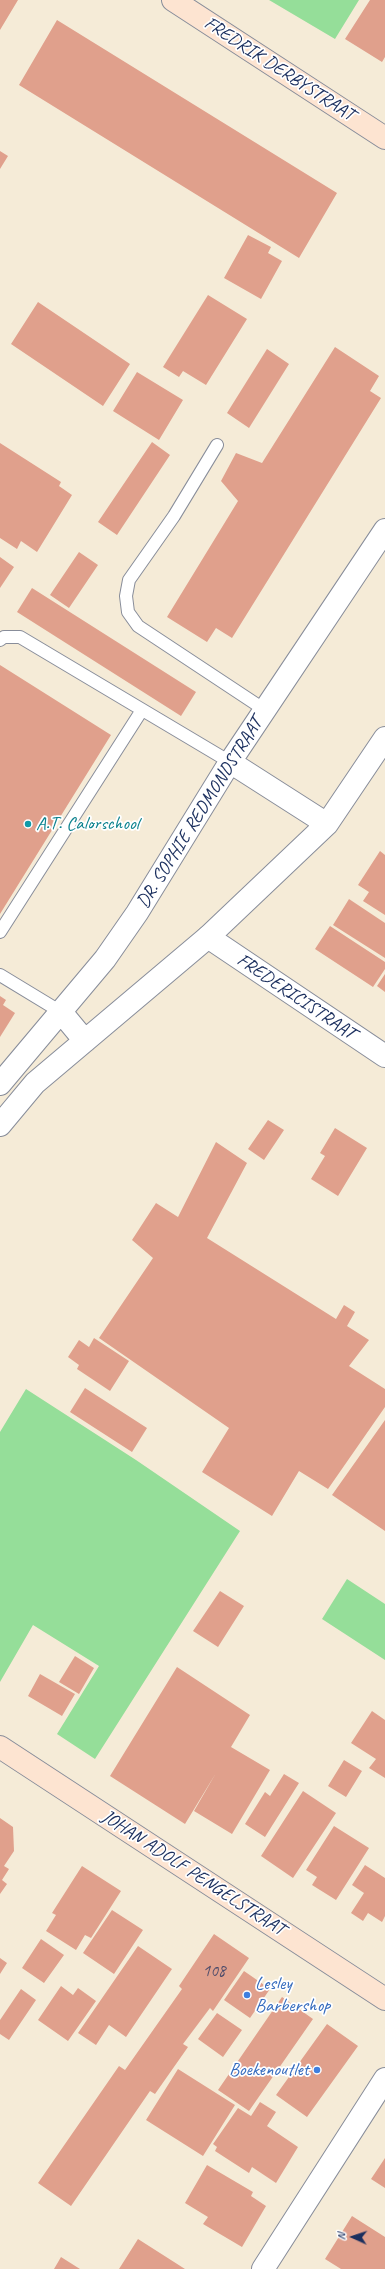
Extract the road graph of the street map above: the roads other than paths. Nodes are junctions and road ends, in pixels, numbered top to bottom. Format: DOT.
graph roads {
  1 [pos="172,0"];
  2 [pos="385,138"];
  3 [pos="216,445"];
  4 [pos="385,530"];
  5 [pos="0,640"];
  6 [pos="142,710"];
  7 [pos="265,710"];
  8 [pos="385,738"];
  9 [pos="230,762"];
  10 [pos="327,824"];
  11 [pos="0,932"];
  12 [pos="208,937"];
  13 [pos="0,974"];
  14 [pos="61,1012"];
  15 [pos="86,1041"];
  16 [pos="385,1056"];
  17 [pos="0,1084"];
  18 [pos="0,1125"];
  19 [pos="0,1747"];
  20 [pos="385,1999"];
  21 [pos="385,2079"];
  22 [pos="263,2269"];
  1 -- 2 [label="main road, FREDRIK DERBYSTRAAT"];
  3 -- 7 [label="lane"];
  4 -- 7 [label="street, DR. SOPHIE REDMONDSTRAAT"];
  5 -- 6 [label="lane"];
  6 -- 9 [label="lane"];
  6 -- 11 [label="lane"];
  7 -- 9 [label="street, DR. SOPHIE REDMONDSTRAAT"];
  8 -- 10 [label="street"];
  9 -- 10 [label="street"];
  9 -- 14 [label="street, DR. SOPHIE REDMONDSTRAAT"];
  10 -- 12 [label="street"];
  12 -- 15 [label="street"];
  12 -- 16 [label="street, FREDERICISTRAAT"];
  13 -- 14 [label="lane"];
  14 -- 15 [label="street"];
  14 -- 17 [label="street, DR. SOPHIE REDMONDSTRAAT"];
  15 -- 18 [label="street"];
  19 -- 20 [label="main road, JOHAN ADOLF PENGELSTRAAT"];
  21 -- 22 [label="street"];
}
